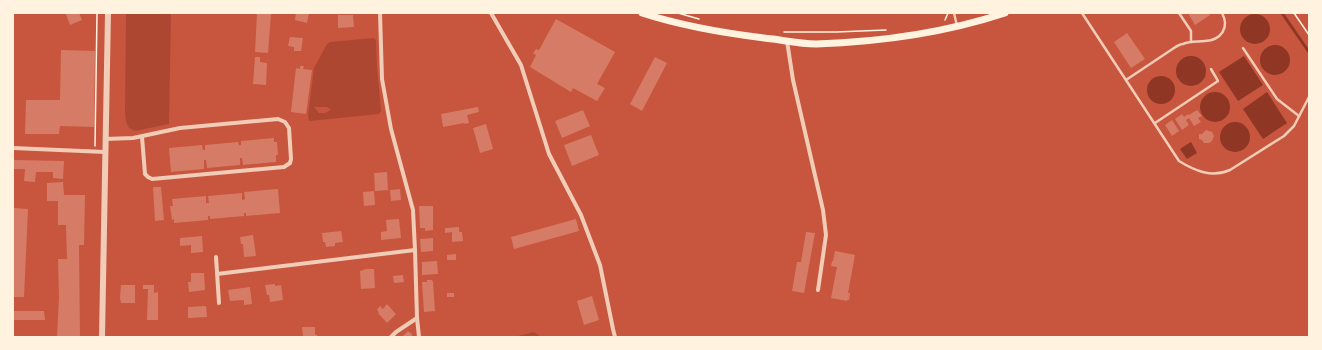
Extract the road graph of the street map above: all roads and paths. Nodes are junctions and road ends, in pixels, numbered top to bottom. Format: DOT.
graph roads {
  1 [pos="97,13"];
  2 [pos="108,13"];
  3 [pos="380,13"];
  4 [pos="491,13"];
  5 [pos="642,13"];
  6 [pos="678,13"];
  7 [pos="948,13"];
  8 [pos="954,13"];
  9 [pos="1005,13"];
  10 [pos="1082,13"];
  11 [pos="1179,13"];
  12 [pos="1222,13"];
  13 [pos="1294,13"];
  14 [pos="700,19"];
  15 [pos="944,21"];
  16 [pos="958,27"];
  17 [pos="891,30"];
  18 [pos="782,32"];
  19 [pos="1309,34"];
  20 [pos="787,41"];
  21 [pos="1191,42"];
  22 [pos="1243,48"];
  23 [pos="1211,69"];
  24 [pos="1126,80"];
  25 [pos="1309,97"];
  26 [pos="1299,116"];
  27 [pos="1155,123"];
  28 [pos="142,137"];
  29 [pos="105,139"];
  30 [pos="13,148"];
  31 [pos="95,152"];
  32 [pos="105,152"];
  33 [pos="415,250"];
  34 [pos="216,257"];
  35 [pos="217,274"];
  36 [pos="818,290"];
  37 [pos="219,303"];
  38 [pos="417,318"];
  39 [pos="102,337"];
  40 [pos="391,337"];
  41 [pos="419,337"];
  42 [pos="616,337"];
  1 -- 31 [label="path"];
  2 -- 29 [label="street"];
  3 -- 33 [label="street"];
  4 -- 42 [label="street"];
  5 -- 20 [label="main road"];
  6 -- 14 [label="path"];
  7 -- 15 [label="path"];
  8 -- 16 [label="lane"];
  9 -- 16 [label="main road"];
  10 -- 24 [label="lane"];
  11 -- 21 [label="lane"];
  12 -- 21 [label="lane"];
  13 -- 19 [label="path"];
  16 -- 20 [label="main road"];
  17 -- 18 [label="path"];
  20 -- 36 [label="street"];
  21 -- 24 [label="lane"];
  22 -- 26 [label="lane"];
  23 -- 27 [label="lane"];
  24 -- 27 [label="lane"];
  25 -- 26 [label="lane"];
  26 -- 27 [label="lane"];
  28 -- 28 [label="street"];
  28 -- 29 [label="street"];
  29 -- 32 [label="street"];
  30 -- 31 [label="street"];
  31 -- 32 [label="street"];
  32 -- 39 [label="street"];
  33 -- 35 [label="street"];
  33 -- 38 [label="street"];
  34 -- 35 [label="street"];
  35 -- 37 [label="street"];
  38 -- 40 [label="street"];
  38 -- 41 [label="street"];
}
